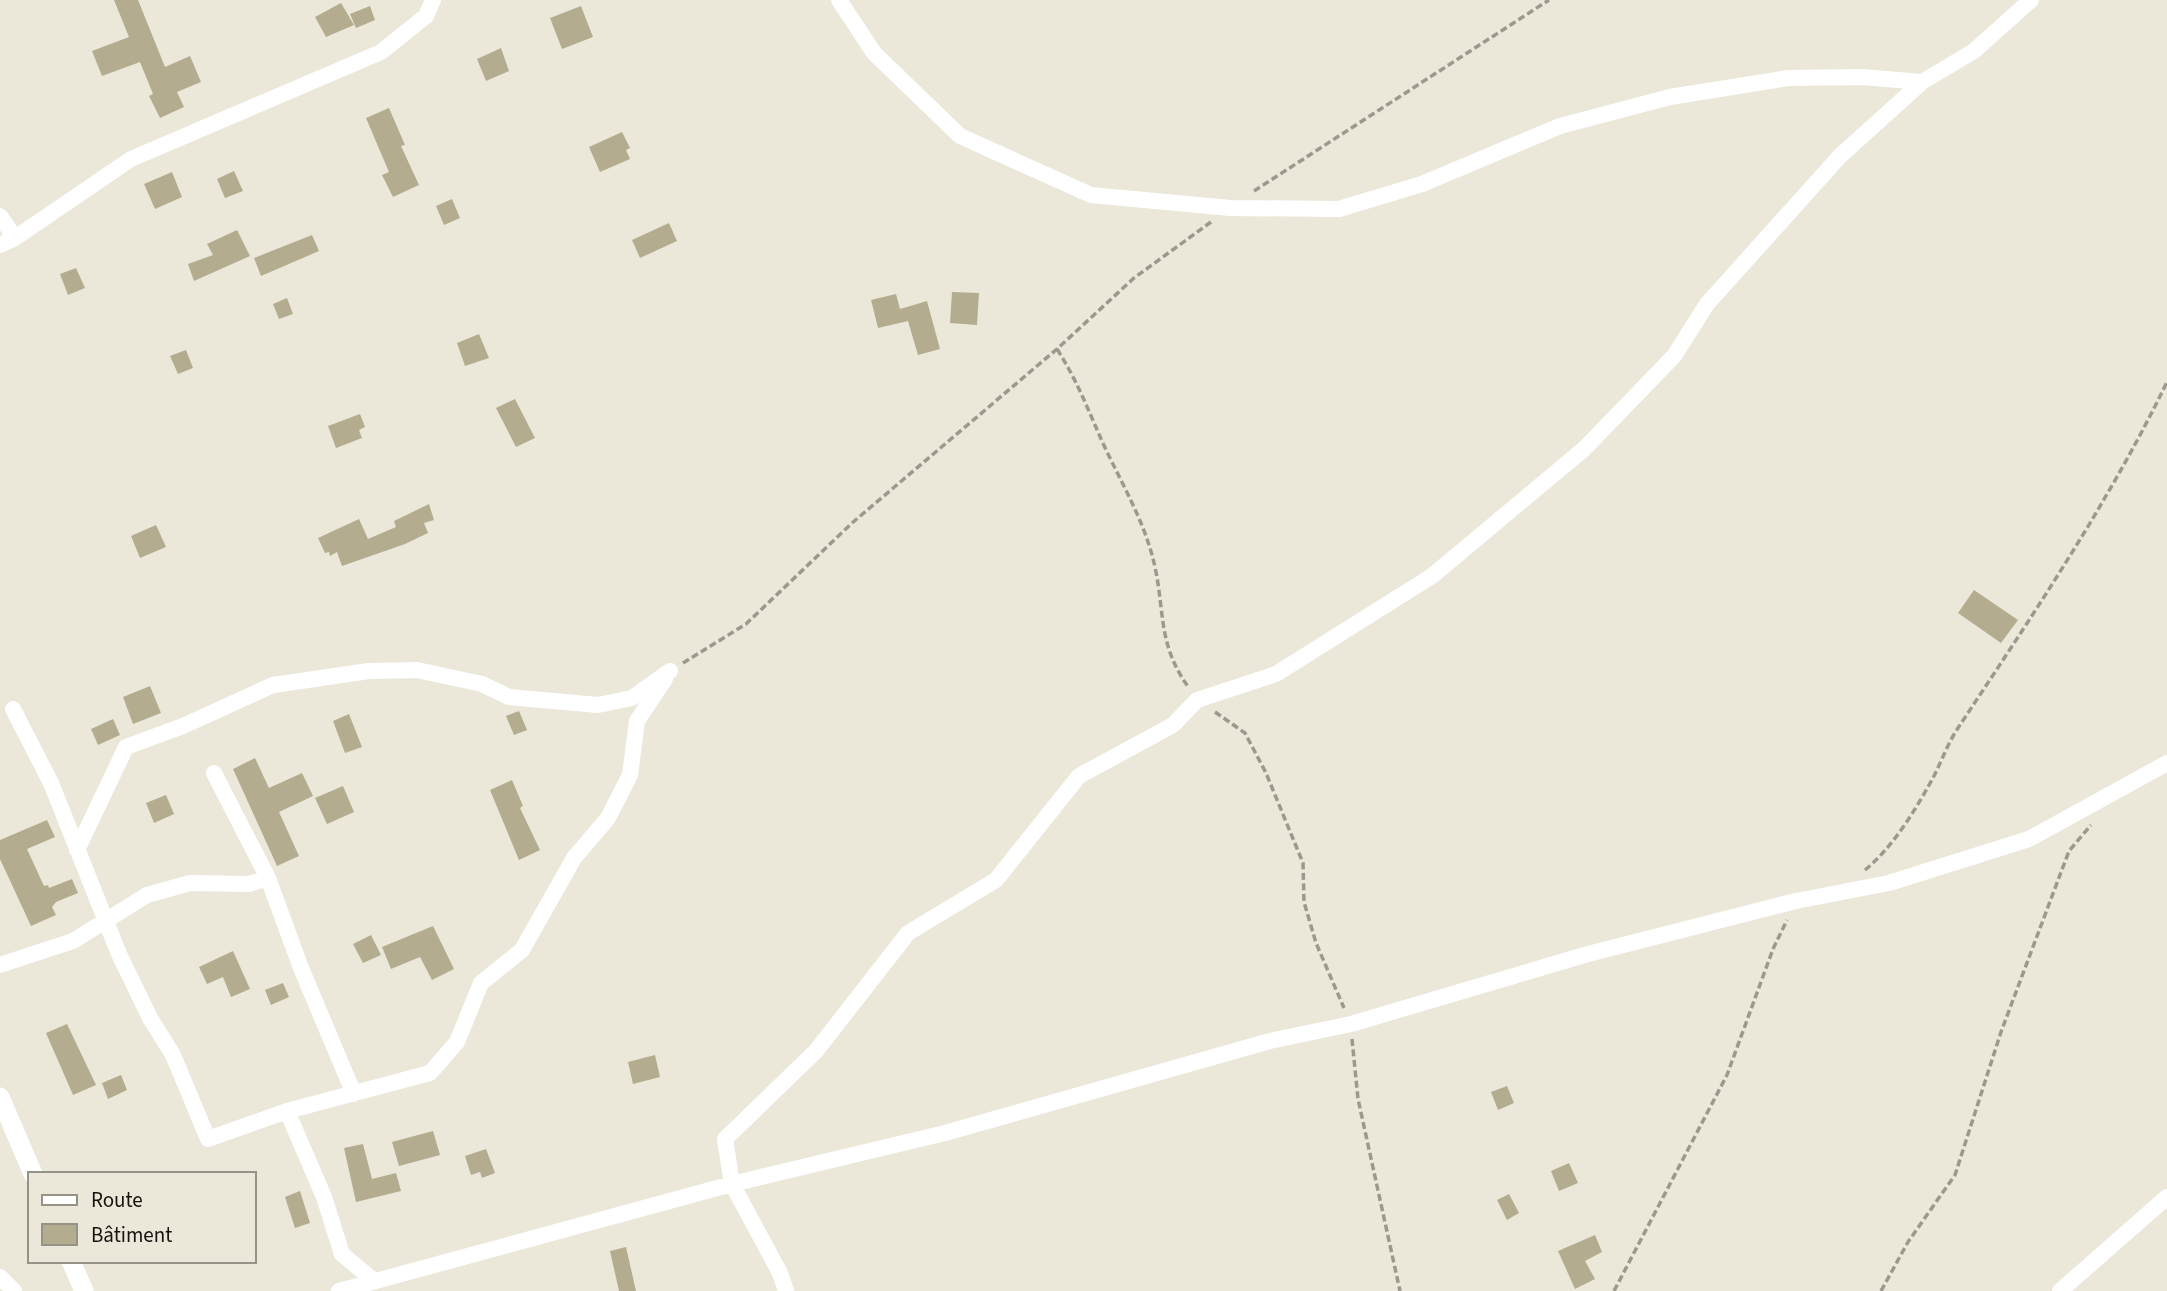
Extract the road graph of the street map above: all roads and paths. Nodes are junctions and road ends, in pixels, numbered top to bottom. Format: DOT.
graph roads {
  1 [pos="433,0"];
  2 [pos="839,0"];
  3 [pos="1549,0"];
  4 [pos="2031,0"];
  5 [pos="1923,82"];
  6 [pos="1230,208"];
  7 [pos="0,216"];
  8 [pos="8,242"];
  9 [pos="2167,382"];
  10 [pos="670,671"];
  11 [pos="13,709"];
  12 [pos="2167,763"];
  13 [pos="214,773"];
  14 [pos="2095,820"];
  15 [pos="77,850"];
  16 [pos="268,878"];
  17 [pos="1840,892"];
  18 [pos="1796,901"];
  19 [pos="107,922"];
  20 [pos="0,965"];
  21 [pos="1351,1024"];
  22 [pos="354,1094"];
  23 [pos="0,1097"];
  24 [pos="287,1111"];
  25 [pos="32,1172"];
  26 [pos="732,1184"];
  27 [pos="2167,1197"];
  28 [pos="72,1263"];
  29 [pos="0,1278"];
  30 [pos="374,1281"];
  31 [pos="14,1291"];
  32 [pos="84,1291"];
  33 [pos="339,1291"];
  34 [pos="786,1291"];
  35 [pos="1399,1291"];
  36 [pos="1614,1291"];
  37 [pos="1881,1291"];
  38 [pos="2060,1291"];
  1 -- 8 [label="street"];
  2 -- 6 [label="street"];
  3 -- 6 [label="path"];
  4 -- 5 [label="street"];
  5 -- 6 [label="street"];
  5 -- 26 [label="street"];
  6 -- 10 [label="path"];
  7 -- 8 [label="street"];
  9 -- 17 [label="path"];
  10 -- 15 [label="street"];
  10 -- 22 [label="street"];
  11 -- 15 [label="street"];
  12 -- 17 [label="street"];
  13 -- 16 [label="street"];
  14 -- 37 [label="path"];
  15 -- 19 [label="street"];
  16 -- 19 [label="street"];
  16 -- 22 [label="street"];
  17 -- 18 [label="street"];
  18 -- 21 [label="street"];
  18 -- 36 [label="path"];
  19 -- 20 [label="street"];
  19 -- 24 [label="street"];
  21 -- 26 [label="street"];
  21 -- 35 [label="path"];
  22 -- 24 [label="street"];
  23 -- 25 [label="street"];
  24 -- 30 [label="street"];
  26 -- 30 [label="street"];
  26 -- 34 [label="street"];
  27 -- 38 [label="street"];
  28 -- 32 [label="street"];
  29 -- 31 [label="street"];
  30 -- 33 [label="street"];
}
